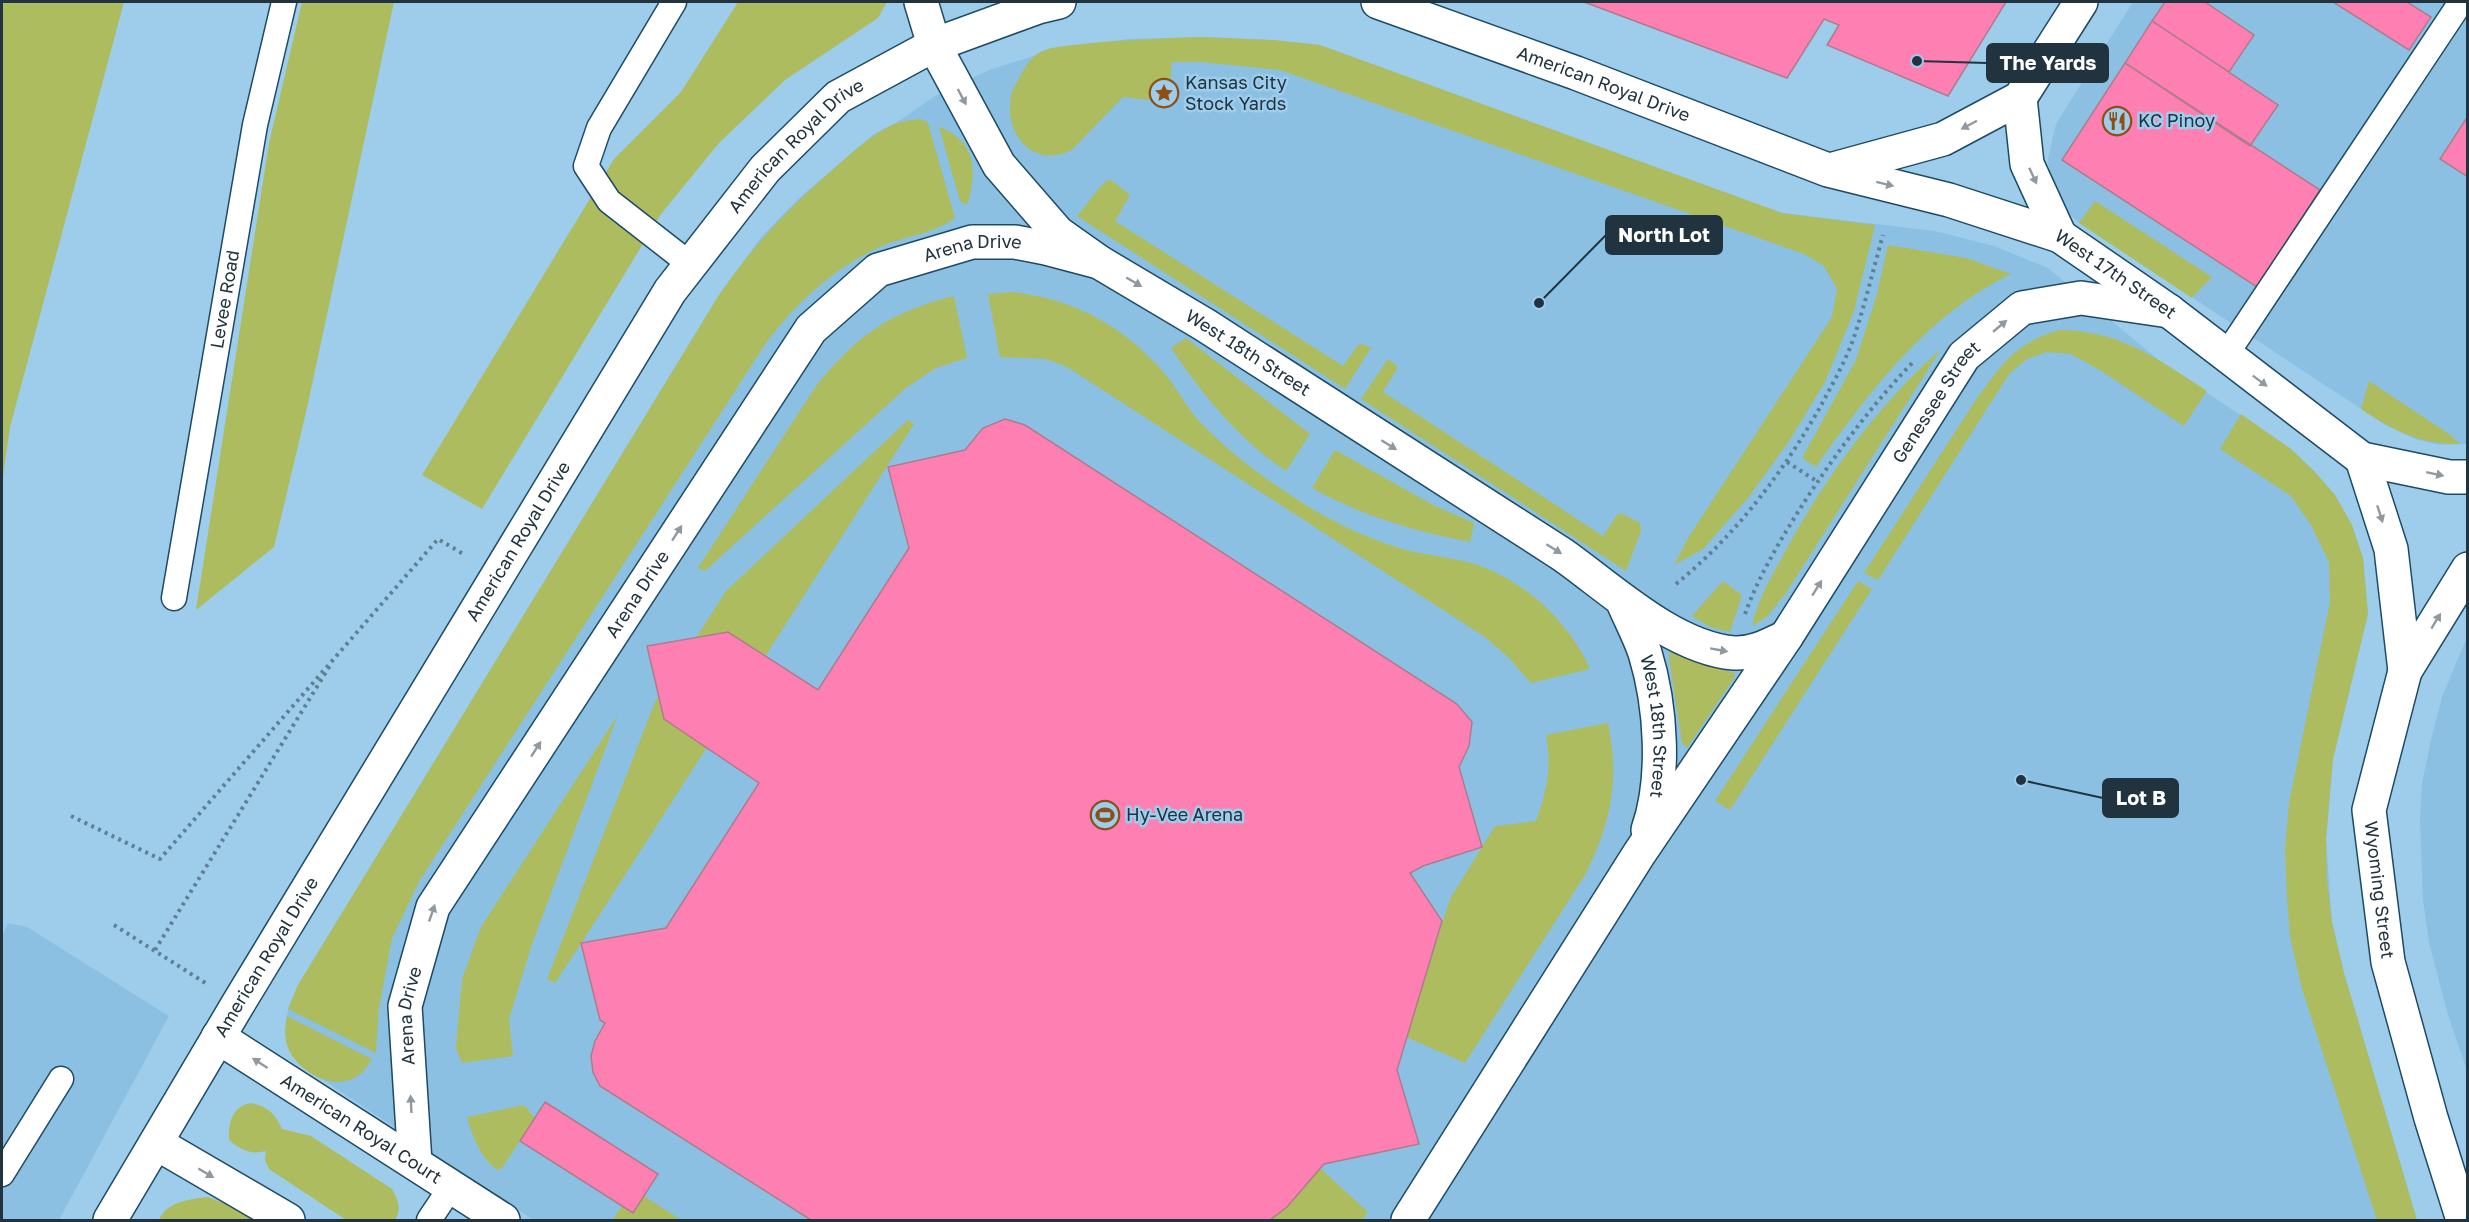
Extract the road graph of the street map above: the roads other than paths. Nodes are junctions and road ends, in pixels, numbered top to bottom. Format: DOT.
graph roads {
  1 [pos="284,2"];
  2 [pos="674,2"];
  3 [pos="921,2"];
  4 [pos="1059,2"];
  5 [pos="1378,2"];
  6 [pos="2081,2"];
  7 [pos="2461,2"];
  8 [pos="934,45"];
  9 [pos="2020,98"];
  10 [pos="1828,171"];
  11 [pos="2060,236"];
  12 [pos="1099,262"];
  13 [pos="691,265"];
  14 [pos="2169,311"];
  15 [pos="2226,355"];
  16 [pos="2362,459"];
  17 [pos="2468,477"];
  18 [pos="2468,569"];
  19 [pos="174,598"];
  20 [pos="1623,602"];
  21 [pos="1786,637"];
  22 [pos="2405,671"];
  23 [pos="1640,854"];
  24 [pos="218,1036"];
  25 [pos="60,1079"];
  26 [pos="156,1143"];
  27 [pos="415,1163"];
  28 [pos="2,1174"];
  29 [pos="451,1187"];
  30 [pos="110,1221"];
  31 [pos="288,1221"];
  32 [pos="429,1221"];
  33 [pos="503,1221"];
  34 [pos="1408,1221"];
  35 [pos="2463,1221"];
  1 -- 19 [label="lane, Levee Road"];
  2 -- 13 [label="lane"];
  3 -- 8 [label="street, West 18th Street"];
  4 -- 8 [label="street, American Royal Drive"];
  5 -- 10 [label="street, American Royal Drive"];
  6 -- 9 [label="street"];
  7 -- 15 [label="lane"];
  8 -- 12 [label="street, West 18th Street, one-way"];
  8 -- 13 [label="street, American Royal Drive"];
  9 -- 10 [label="street, one-way"];
  9 -- 11 [label="street, one-way"];
  10 -- 11 [label="street, West 17th Street, one-way"];
  11 -- 14 [label="street, West 17th Street"];
  12 -- 20 [label="street, West 18th Street, one-way"];
  27 -- 12 [label="street, Arena Drive, one-way"];
  13 -- 24 [label="street, American Royal Drive"];
  14 -- 15 [label="street, West 17th Street"];
  21 -- 14 [label="street, Genessee Street, one-way"];
  15 -- 16 [label="street, West 17th Street, one-way"];
  16 -- 17 [label="street, one-way"];
  16 -- 22 [label="street, one-way"];
  22 -- 18 [label="street, Wyoming Street, one-way"];
  20 -- 21 [label="street, West 18th Street, one-way"];
  20 -- 23 [label="street, West 18th Street"];
  21 -- 23 [label="street, Genessee Street"];
  22 -- 35 [label="street, Wyoming Street"];
  23 -- 34 [label="street"];
  24 -- 26 [label="street, American Royal Drive"];
  27 -- 24 [label="street, American Royal Court, one-way"];
  25 -- 28 [label="lane"];
  26 -- 30 [label="street, American Royal Drive"];
  26 -- 31 [label="street, one-way"];
  27 -- 29 [label="street, American Royal Court"];
  29 -- 32 [label="lane"];
  29 -- 33 [label="street, American Royal Court"];
}
